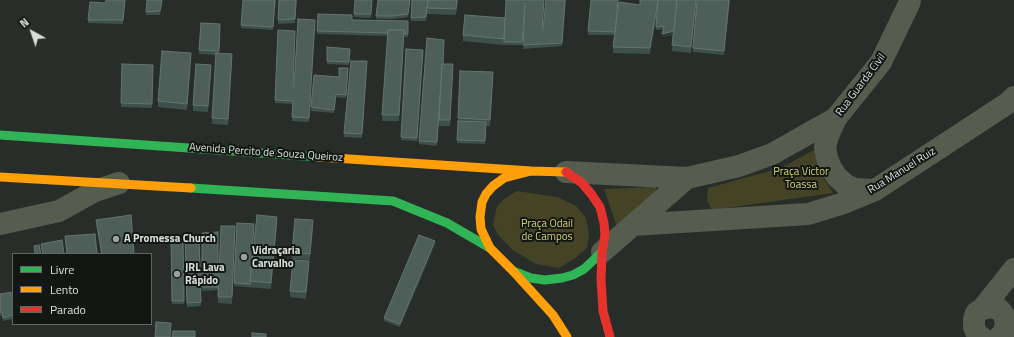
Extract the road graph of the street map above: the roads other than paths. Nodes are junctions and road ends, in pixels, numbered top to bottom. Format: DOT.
graph roads {
  1 [pos="910,0"];
  2 [pos="1014,97"];
  3 [pos="836,118"];
  4 [pos="0,135"];
  5 [pos="532,171"];
  6 [pos="566,172"];
  7 [pos="0,177"];
  8 [pos="687,178"];
  9 [pos="119,183"];
  10 [pos="875,190"];
  11 [pos="0,224"];
  12 [pos="633,225"];
  13 [pos="490,248"];
  14 [pos="602,252"];
  15 [pos="1014,269"];
  16 [pos="513,271"];
  17 [pos="979,322"];
  18 [pos="1006,329"];
  19 [pos="567,337"];
  20 [pos="610,337"];
  21 [pos="960,337"];
  1 -- 3 [label="street, Rua Guarda Civil"];
  2 -- 10 [label="street, Rua Manuel Ruiz"];
  3 -- 8 [label="street"];
  3 -- 10 [label="street, Rua Guarda Civil"];
  4 -- 5 [label="main road, Avenida Percito de Souza Queiroz"];
  5 -- 6 [label="main road"];
  5 -- 13 [label="main road"];
  6 -- 8 [label="street"];
  6 -- 14 [label="main road"];
  7 -- 9 [label="main road"];
  8 -- 12 [label="street"];
  9 -- 11 [label="street"];
  9 -- 13 [label="main road"];
  10 -- 12 [label="street, Rua Manuel Ruiz"];
  12 -- 14 [label="street"];
  13 -- 16 [label="main road"];
  14 -- 16 [label="main road"];
  14 -- 20 [label="main road"];
  15 -- 17 [label="street"];
  16 -- 19 [label="main road"];
  17 -- 18 [label="street"];
  17 -- 21 [label="street"];
}
